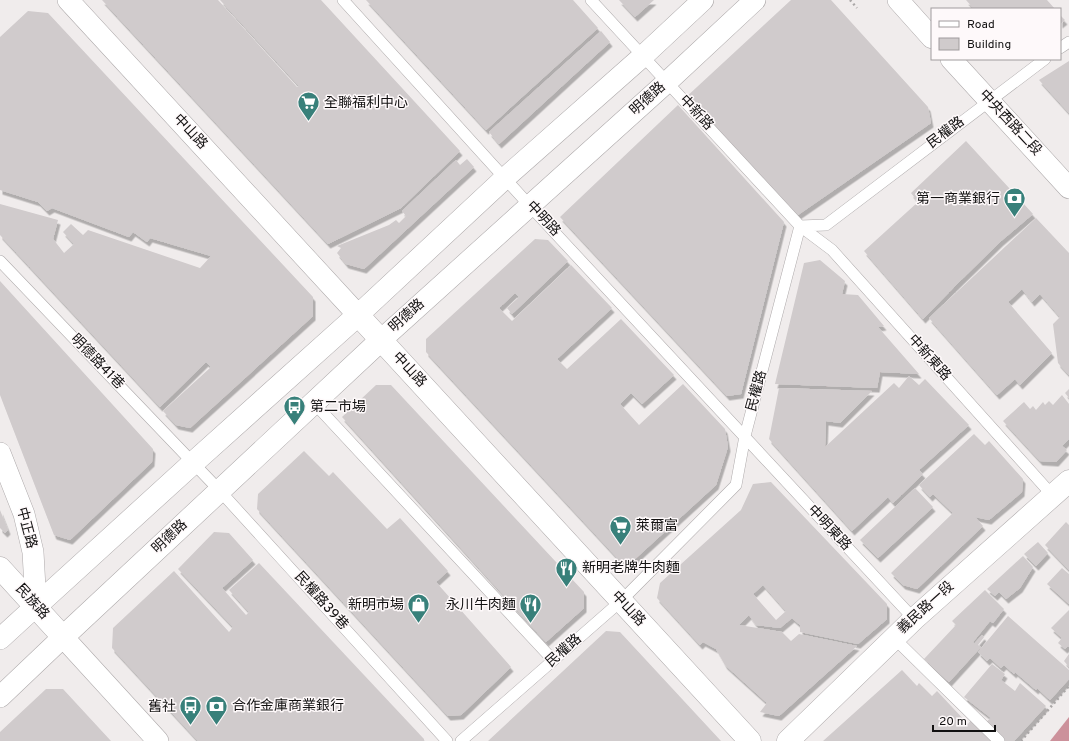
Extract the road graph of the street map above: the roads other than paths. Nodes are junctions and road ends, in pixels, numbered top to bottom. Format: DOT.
graph roads {
  1 [pos="68,0"];
  2 [pos="343,0"];
  3 [pos="591,0"];
  4 [pos="703,0"];
  5 [pos="755,0"];
  6 [pos="898,0"];
  7 [pos="931,37"];
  8 [pos="643,56"];
  9 [pos="952,60"];
  10 [pos="1044,60"];
  11 [pos="667,82"];
  12 [pos="989,101"];
  13 [pos="505,178"];
  14 [pos="1069,188"];
  15 [pos="530,206"];
  16 [pos="800,226"];
  17 [pos="0,261"];
  18 [pos="358,315"];
  19 [pos="381,340"];
  20 [pos="314,403"];
  21 [pos="745,436"];
  22 [pos="0,453"];
  23 [pos="193,463"];
  24 [pos="1069,481"];
  25 [pos="220,491"];
  26 [pos="1053,496"];
  27 [pos="0,568"];
  28 [pos="621,601"];
  29 [pos="36,606"];
  30 [pos="914,619"];
  31 [pos="63,637"];
  32 [pos="894,638"];
  33 [pos="0,639"];
  34 [pos="553,660"];
  35 [pos="0,697"];
  36 [pos="158,741"];
  37 [pos="447,741"];
  38 [pos="461,741"];
  39 [pos="750,741"];
  40 [pos="788,741"];
  41 [pos="999,741"];
  1 -- 18 [label="street, 中山路"];
  2 -- 13 [label="lane, 中明路"];
  3 -- 8 [label="lane, 中新路"];
  4 -- 8 [label="street"];
  5 -- 11 [label="street, 明德路"];
  6 -- 7 [label="street"];
  8 -- 11 [label="lane, 中新路"];
  8 -- 13 [label="street"];
  9 -- 12 [label="street, 中央西路二段"];
  10 -- 12 [label="lane, 民權路"];
  11 -- 15 [label="street, 明德路"];
  11 -- 16 [label="lane, 中新路"];
  12 -- 14 [label="street, 中央西路二段"];
  12 -- 16 [label="lane, 民權路"];
  13 -- 15 [label="lane, 中明路"];
  13 -- 18 [label="street"];
  15 -- 19 [label="street, 明德路"];
  15 -- 21 [label="lane, 中明路"];
  16 -- 21 [label="lane, 民權路"];
  16 -- 26 [label="lane, 中新東路"];
  17 -- 23 [label="lane, 明德路41巷"];
  18 -- 19 [label="main road, 中山路"];
  18 -- 23 [label="main road"];
  19 -- 20 [label="main road, 明德路"];
  19 -- 28 [label="main road, 中山路"];
  20 -- 25 [label="main road, 明德路"];
  20 -- 34 [label="lane"];
  21 -- 28 [label="lane, 民權路"];
  21 -- 30 [label="lane, 中明東路"];
  22 -- 29 [label="street, 中正路"];
  23 -- 25 [label="lane, 民權路39巷"];
  23 -- 29 [label="main road"];
  24 -- 26 [label="main road, 義民路一段"];
  25 -- 31 [label="main road, 明德路"];
  25 -- 37 [label="lane, 民權路39巷"];
  26 -- 30 [label="main road, 義民路一段"];
  27 -- 29 [label="main road, 民族路"];
  28 -- 34 [label="lane, 民權路"];
  28 -- 39 [label="main road, 中山路"];
  29 -- 31 [label="main road, 民族路"];
  29 -- 33 [label="street"];
  30 -- 32 [label="main road, 義民路一段"];
  31 -- 35 [label="street"];
  31 -- 36 [label="street"];
  32 -- 40 [label="main road, 義民路一段"];
  32 -- 41 [label="lane"];
  34 -- 38 [label="lane, 民權路"];
}
